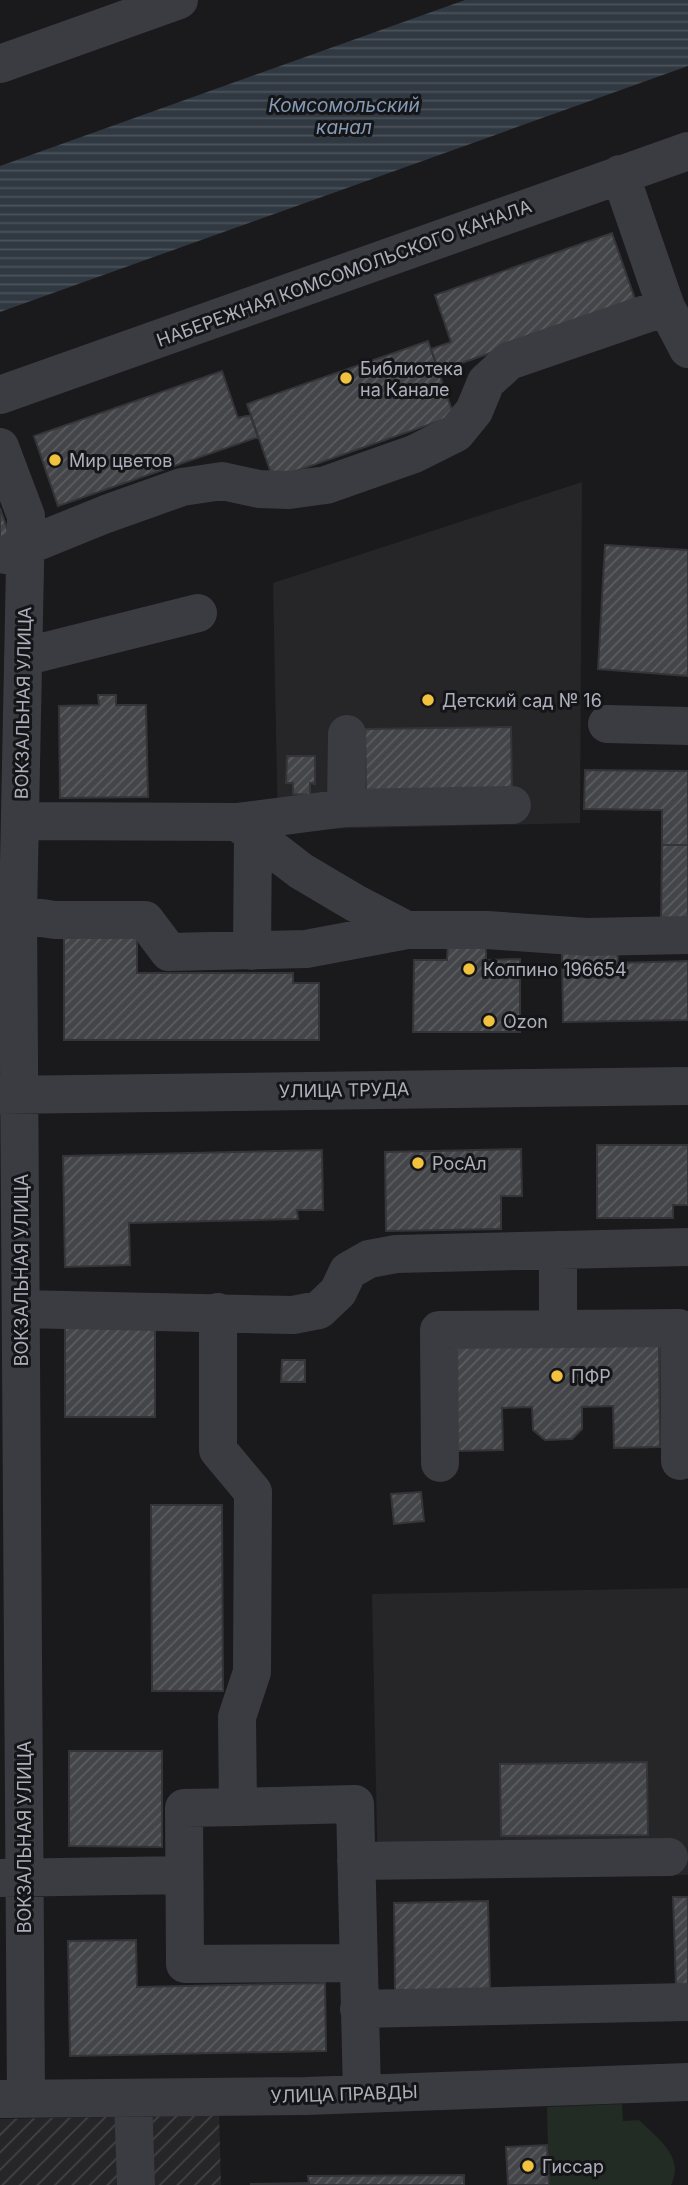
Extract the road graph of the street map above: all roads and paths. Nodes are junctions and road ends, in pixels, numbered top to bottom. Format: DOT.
graph roads {
  1 [pos="179,0"];
  2 [pos="0,64"];
  3 [pos="688,151"];
  4 [pos="620,174"];
  5 [pos="666,307"];
  6 [pos="688,349"];
  7 [pos="0,395"];
  8 [pos="0,447"];
  9 [pos="13,552"];
  10 [pos="198,613"];
  11 [pos="23,657"];
  12 [pos="607,724"];
  13 [pos="688,726"];
  14 [pos="347,734"];
  15 [pos="512,805"];
  16 [pos="346,808"];
  17 [pos="20,821"];
  18 [pos="245,829"];
  19 [pos="9,913"];
  20 [pos="407,930"];
  21 [pos="688,935"];
  22 [pos="252,951"];
  23 [pos="688,1086"];
  24 [pos="10,1095"];
  25 [pos="688,1247"];
  26 [pos="558,1250"];
  27 [pos="21,1309"];
  28 [pos="218,1312"];
  29 [pos="558,1329"];
  30 [pos="684,1420"];
  31 [pos="680,1461"];
  32 [pos="440,1463"];
  33 [pos="239,1807"];
  34 [pos="670,1857"];
  35 [pos="356,1861"];
  36 [pos="184,1875"];
  37 [pos="12,1877"];
  38 [pos="358,1963"];
  39 [pos="688,2002"];
  40 [pos="359,2009"];
  41 [pos="688,2082"];
  42 [pos="362,2093"];
  43 [pos="133,2098"];
  44 [pos="13,2099"];
  45 [pos="136,2185"];
  1 -- 2 [label="street"];
  3 -- 4 [label="street, НАБЕРЕЖНАЯ КОМСОМОЛЬСКОГО КАНАЛА"];
  4 -- 5 [label="street"];
  4 -- 7 [label="street, НАБЕРЕЖНАЯ КОМСОМОЛЬСКОГО КАНАЛА"];
  5 -- 6 [label="street"];
  5 -- 9 [label="street"];
  8 -- 9 [label="street, ВОКЗАЛЬНАЯ УЛИЦА"];
  9 -- 11 [label="street, ВОКЗАЛЬНАЯ УЛИЦА"];
  10 -- 11 [label="street"];
  11 -- 17 [label="street, ВОКЗАЛЬНАЯ УЛИЦА"];
  12 -- 13 [label="street"];
  14 -- 16 [label="street"];
  15 -- 16 [label="street"];
  16 -- 18 [label="street"];
  17 -- 18 [label="street"];
  17 -- 19 [label="street, ВОКЗАЛЬНАЯ УЛИЦА"];
  18 -- 20 [label="street"];
  18 -- 22 [label="street"];
  19 -- 22 [label="street"];
  19 -- 24 [label="street, ВОКЗАЛЬНАЯ УЛИЦА"];
  20 -- 21 [label="street"];
  20 -- 22 [label="street"];
  23 -- 24 [label="street, УЛИЦА ТРУДА"];
  24 -- 27 [label="street, ВОКЗАЛЬНАЯ УЛИЦА"];
  25 -- 26 [label="street"];
  26 -- 28 [label="street"];
  26 -- 29 [label="street"];
  27 -- 28 [label="street"];
  27 -- 37 [label="street, ВОКЗАЛЬНАЯ УЛИЦА"];
  28 -- 33 [label="street"];
  29 -- 30 [label="street"];
  29 -- 32 [label="street"];
  30 -- 31 [label="street"];
  33 -- 35 [label="street"];
  33 -- 36 [label="street"];
  34 -- 35 [label="street"];
  35 -- 38 [label="street"];
  36 -- 37 [label="street"];
  36 -- 38 [label="street"];
  37 -- 44 [label="street, ВОКЗАЛЬНАЯ УЛИЦА"];
  38 -- 40 [label="street"];
  39 -- 40 [label="street"];
  40 -- 42 [label="street"];
  41 -- 42 [label="street, УЛИЦА ПРАВДЫ"];
  42 -- 43 [label="street, УЛИЦА ПРАВДЫ"];
  43 -- 44 [label="street, УЛИЦА ПРАВДЫ"];
  43 -- 45 [label="street"];
}
